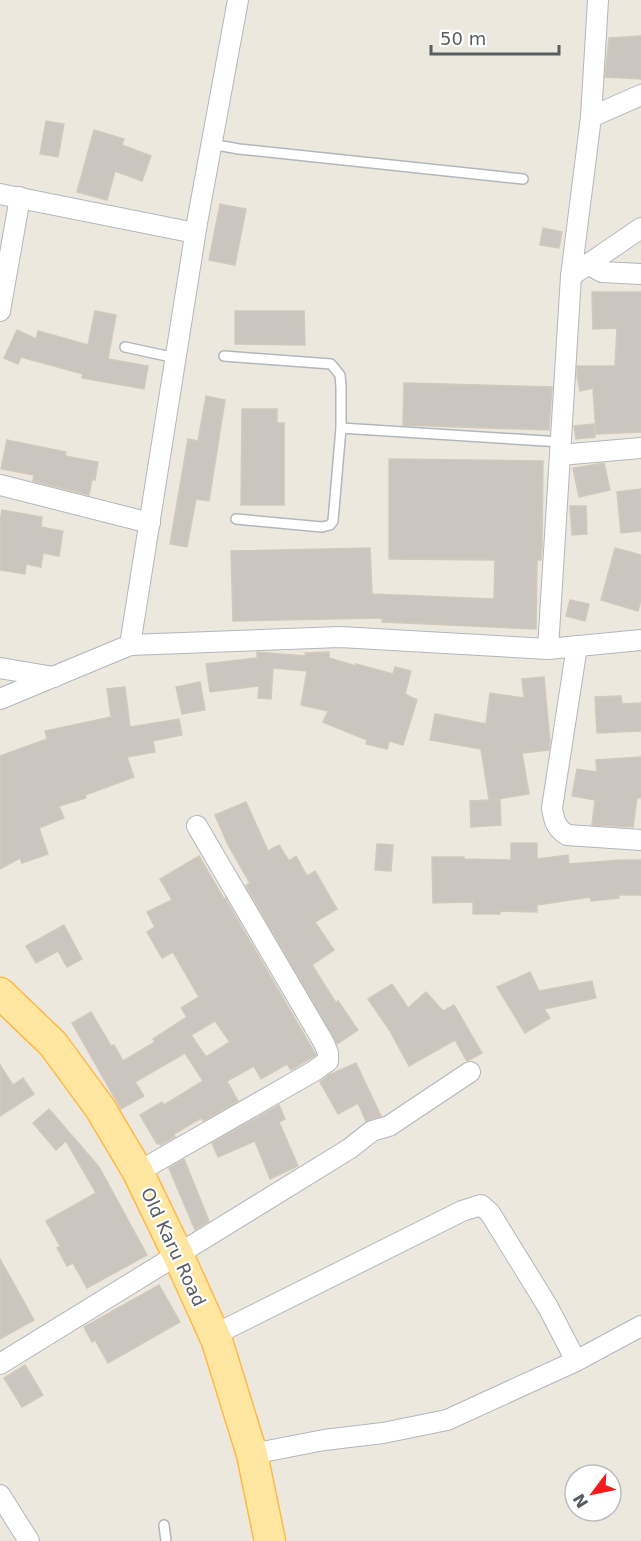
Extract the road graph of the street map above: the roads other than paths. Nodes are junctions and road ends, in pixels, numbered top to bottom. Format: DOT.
graph roads {
  1 [pos="238,0"];
  2 [pos="598,0"];
  3 [pos="641,95"];
  4 [pos="591,117"];
  5 [pos="211,144"];
  6 [pos="523,179"];
  7 [pos="0,194"];
  8 [pos="20,197"];
  9 [pos="641,228"];
  10 [pos="195,233"];
  11 [pos="587,264"];
  12 [pos="641,274"];
  13 [pos="570,276"];
  14 [pos="0,312"];
  15 [pos="125,347"];
  16 [pos="224,356"];
  17 [pos="176,358"];
  18 [pos="341,428"];
  19 [pos="560,448"];
  20 [pos="641,448"];
  21 [pos="0,485"];
  22 [pos="236,519"];
  23 [pos="150,523"];
  24 [pos="641,640"];
  25 [pos="130,645"];
  26 [pos="577,646"];
  27 [pos="548,649"];
  28 [pos="0,668"];
  29 [pos="54,677"];
  30 [pos="0,699"];
  31 [pos="197,826"];
  32 [pos="641,840"];
  33 [pos="0,993"];
  34 [pos="470,1072"];
  35 [pos="138,1172"];
  36 [pos="178,1255"];
  37 [pos="641,1326"];
  38 [pos="214,1335"];
  39 [pos="576,1361"];
  40 [pos="0,1364"];
  41 [pos="252,1454"];
  42 [pos="0,1495"];
  43 [pos="164,1525"];
  44 [pos="29,1541"];
  45 [pos="166,1541"];
  46 [pos="270,1541"];
  1 -- 5 [label="street"];
  2 -- 4 [label="street"];
  3 -- 4 [label="street"];
  4 -- 13 [label="street"];
  5 -- 6 [label="lane"];
  5 -- 10 [label="street"];
  7 -- 8 [label="street"];
  8 -- 10 [label="street"];
  8 -- 14 [label="street"];
  9 -- 11 [label="street"];
  10 -- 17 [label="street"];
  11 -- 12 [label="street"];
  11 -- 13 [label="street"];
  13 -- 19 [label="street"];
  15 -- 17 [label="lane"];
  16 -- 18 [label="lane"];
  17 -- 23 [label="street"];
  18 -- 19 [label="lane"];
  18 -- 22 [label="lane"];
  19 -- 20 [label="street"];
  19 -- 27 [label="street"];
  21 -- 23 [label="street"];
  23 -- 25 [label="street"];
  24 -- 26 [label="street"];
  25 -- 27 [label="street"];
  25 -- 29 [label="street"];
  26 -- 27 [label="street"];
  26 -- 32 [label="street"];
  28 -- 29 [label="street"];
  29 -- 30 [label="street"];
  31 -- 35 [label="street"];
  33 -- 35 [label="main road, Old Karu Road"];
  34 -- 36 [label="street"];
  35 -- 36 [label="main road, Old Karu Road"];
  36 -- 38 [label="main road, Old Karu Road"];
  36 -- 40 [label="street"];
  37 -- 39 [label="street"];
  38 -- 39 [label="street"];
  38 -- 41 [label="main road, Old Karu Road"];
  39 -- 41 [label="street"];
  41 -- 46 [label="main road, Old Karu Road"];
  42 -- 44 [label="street"];
  43 -- 45 [label="lane"];
}
